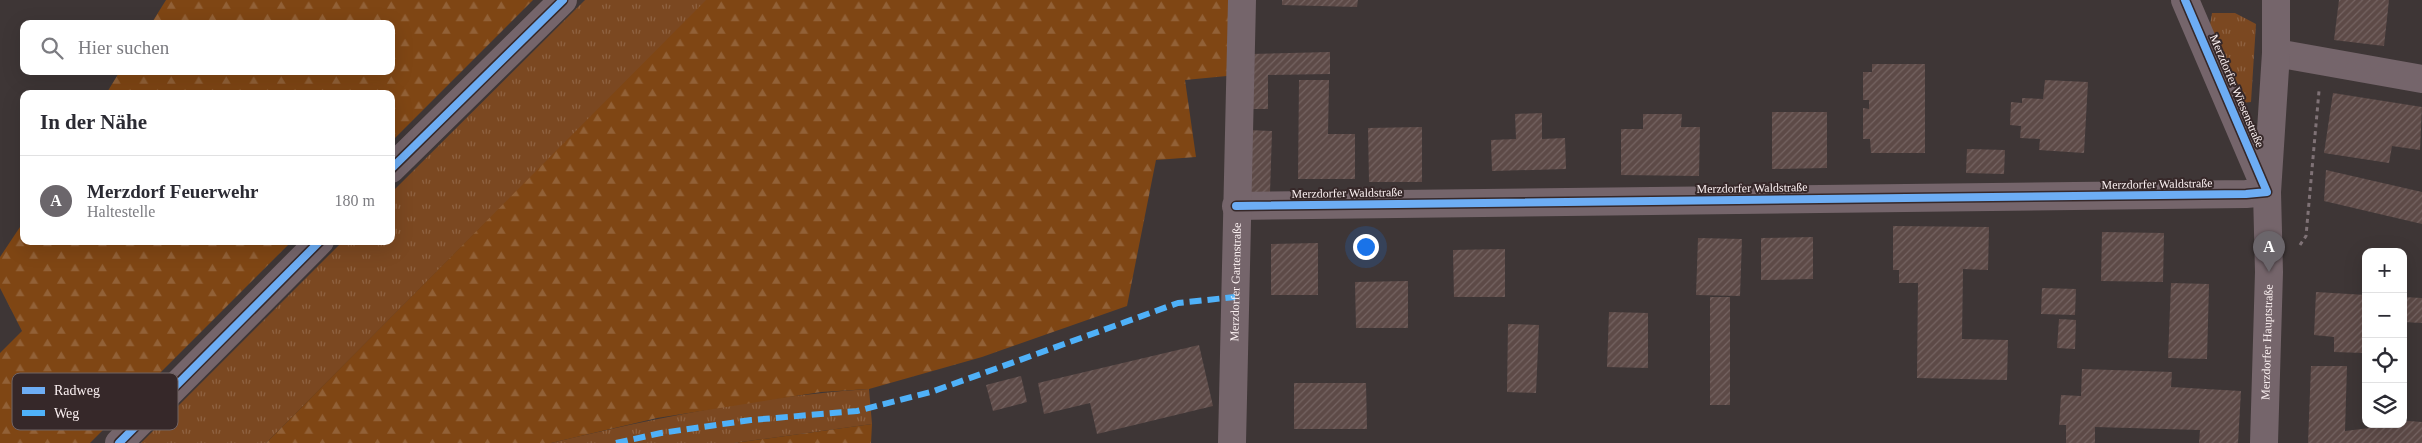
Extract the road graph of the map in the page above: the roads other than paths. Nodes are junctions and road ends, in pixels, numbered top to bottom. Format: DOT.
graph roads {
  1 [pos="563,0"];
  2 [pos="1242,0"];
  3 [pos="2185,0"];
  4 [pos="2276,0"];
  5 [pos="2276,52"];
  6 [pos="2422,79"];
  7 [pos="395,166"];
  8 [pos="2267,192"];
  9 [pos="1236,206"];
  10 [pos="316,245"];
  11 [pos="178,384"];
  12 [pos="132,430"];
  13 [pos="119,443"];
  14 [pos="1232,443"];
  15 [pos="2264,443"];
  1 -- 7 [label="street"];
  2 -- 9 [label="street, Merzdorfer Gartenstraße"];
  3 -- 8 [label="street, Merzdorfer Wiesenstraße"];
  4 -- 5 [label="street, Merzdorfer Hauptstraße"];
  5 -- 6 [label="street"];
  5 -- 8 [label="street, Merzdorfer Hauptstraße"];
  8 -- 9 [label="street, Merzdorfer Waldstraße"];
  8 -- 15 [label="street, Merzdorfer Hauptstraße"];
  9 -- 14 [label="street, Merzdorfer Gartenstraße"];
  10 -- 11 [label="street"];
  12 -- 13 [label="street"];
}
